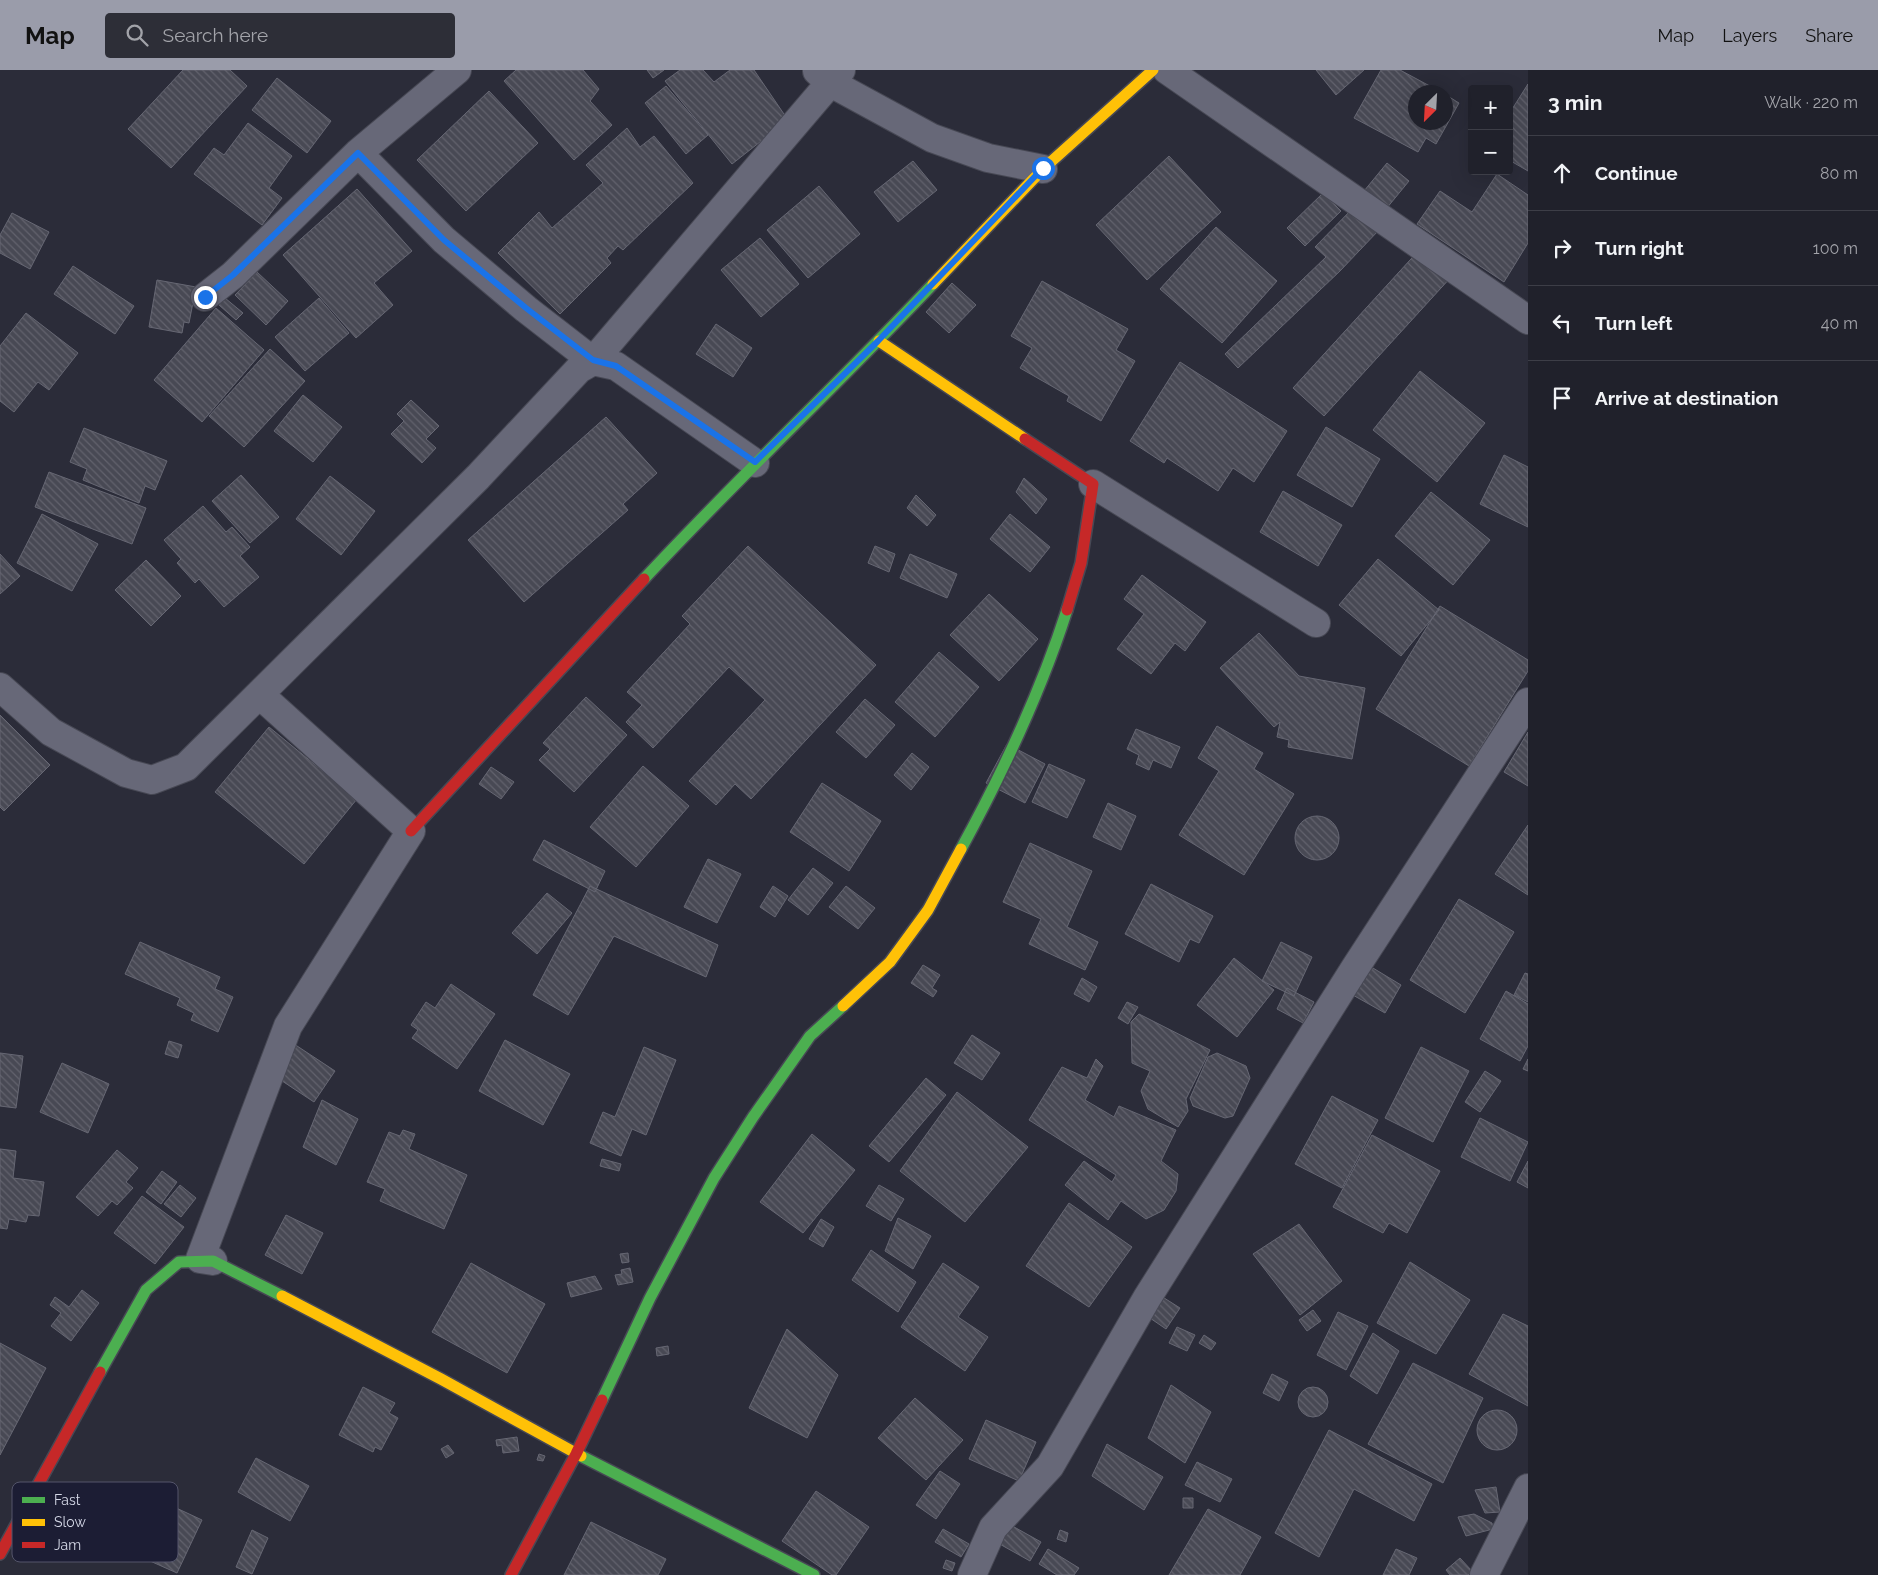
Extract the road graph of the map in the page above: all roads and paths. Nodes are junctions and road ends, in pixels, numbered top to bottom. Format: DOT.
graph roads {
  1 [pos="457,70"];
  2 [pos="1153,70"];
  3 [pos="1167,70"];
  4 [pos="829,74"];
  5 [pos="358,153"];
  6 [pos="1043,168"];
  7 [pos="205,297"];
  8 [pos="1528,320"];
  9 [pos="878,341"];
  10 [pos="593,360"];
  11 [pos="755,462"];
  12 [pos="1093,484"];
  13 [pos="1316,622"];
  14 [pos="0,687"];
  15 [pos="260,695"];
  16 [pos="1528,702"];
  17 [pos="411,831"];
  18 [pos="213,1261"];
  19 [pos="576,1454"];
  20 [pos="40,1482"];
  21 [pos="1528,1488"];
  22 [pos="12,1532"];
  23 [pos="0,1554"];
  24 [pos="511,1575"];
  25 [pos="814,1575"];
  26 [pos="972,1575"];
  27 [pos="1484,1575"];
  1 -- 5 [label="street"];
  2 -- 6 [label="street"];
  3 -- 8 [label="street"];
  4 -- 6 [label="street"];
  4 -- 10 [label="street"];
  5 -- 7 [label="street"];
  5 -- 10 [label="street"];
  6 -- 9 [label="street"];
  9 -- 11 [label="street"];
  9 -- 12 [label="street"];
  10 -- 11 [label="street"];
  10 -- 15 [label="street"];
  11 -- 17 [label="street"];
  12 -- 13 [label="street"];
  12 -- 19 [label="street"];
  14 -- 15 [label="street"];
  15 -- 17 [label="street"];
  16 -- 26 [label="street"];
  17 -- 18 [label="street"];
  18 -- 19 [label="street"];
  18 -- 20 [label="street"];
  19 -- 24 [label="street"];
  19 -- 25 [label="street"];
  21 -- 27 [label="street"];
  22 -- 23 [label="street"];
}
